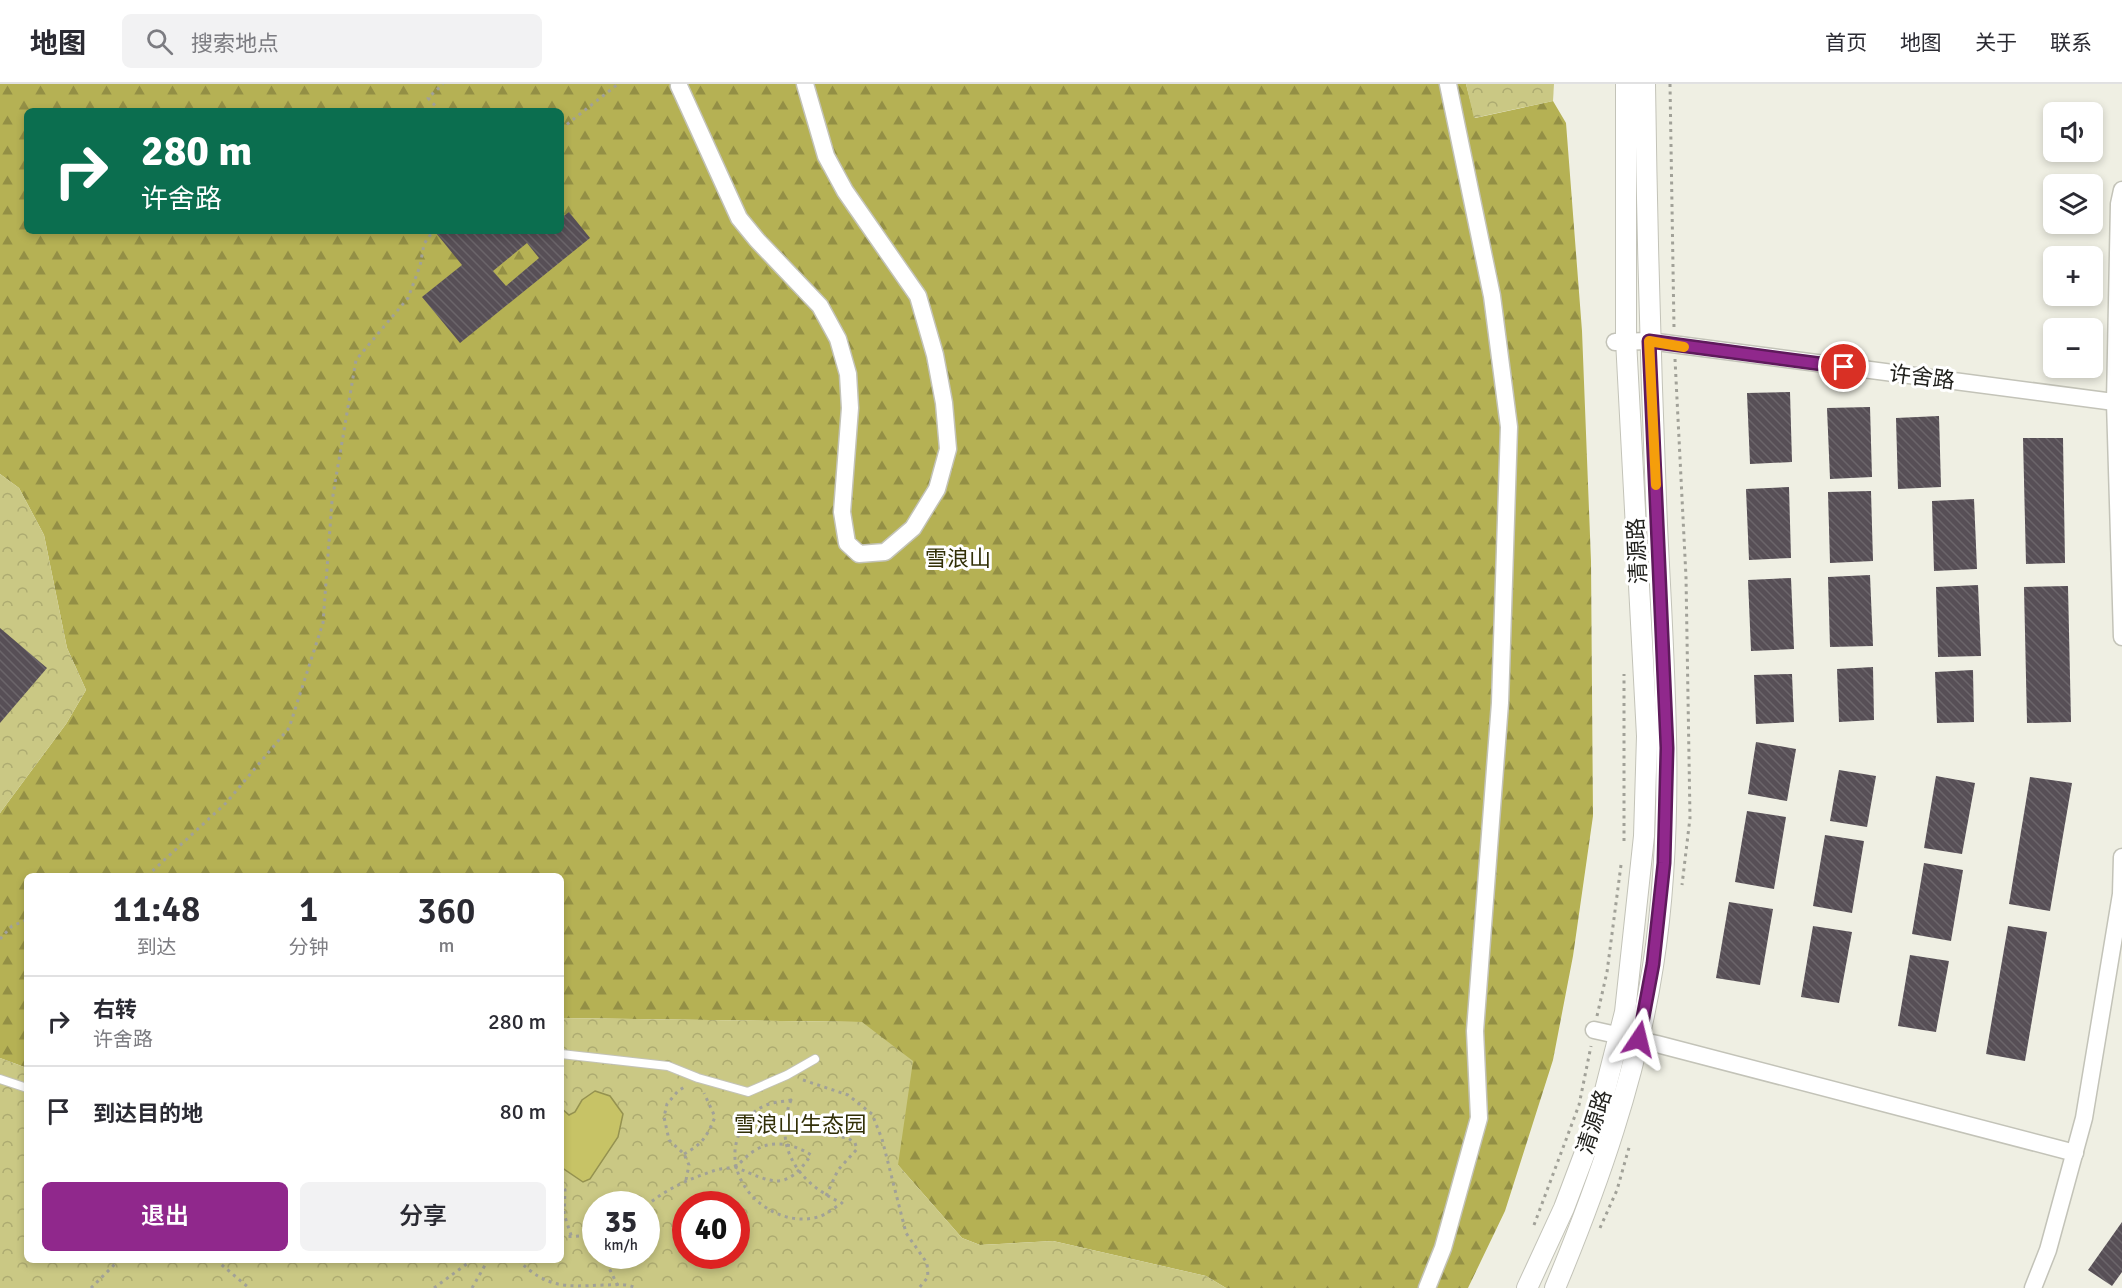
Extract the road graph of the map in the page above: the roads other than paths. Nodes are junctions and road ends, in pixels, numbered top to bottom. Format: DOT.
graph roads {
  1 [pos="805,84"];
  2 [pos="1448,84"];
  3 [pos="1626,84"];
  4 [pos="1645,84"];
  5 [pos="679,85"];
  6 [pos="2122,189"];
  7 [pos="1620,341"];
  8 [pos="1649,341"];
  9 [pos="2119,403"];
  10 [pos="2122,637"];
  11 [pos="2122,857"];
  12 [pos="2121,894"];
  13 [pos="1594,1030"];
  14 [pos="1619,1035"];
  15 [pos="1639,1039"];
  16 [pos="564,1054"];
  17 [pos="815,1059"];
  18 [pos="0,1079"];
  19 [pos="24,1087"];
  20 [pos="2075,1153"];
  21 [pos="1426,1288"];
  22 [pos="1527,1288"];
  23 [pos="1555,1288"];
  24 [pos="2033,1288"];
  1 -- 5 [label="street"];
  2 -- 21 [label="street"];
  3 -- 7 [label="street, 清源路"];
  4 -- 8 [label="street, 清源路"];
  6 -- 9 [label="street"];
  7 -- 8 [label="street, 许舍路"];
  7 -- 14 [label="street, 清源路"];
  8 -- 9 [label="street, 许舍路"];
  8 -- 15 [label="street, 清源路"];
  9 -- 10 [label="street"];
  11 -- 12 [label="street"];
  12 -- 20 [label="street"];
  13 -- 14 [label="street"];
  14 -- 15 [label="street"];
  14 -- 22 [label="street, 清源路"];
  15 -- 20 [label="street"];
  15 -- 23 [label="street, 清源路"];
  16 -- 17 [label="lane"];
  18 -- 19 [label="lane"];
  20 -- 24 [label="street"];
}
